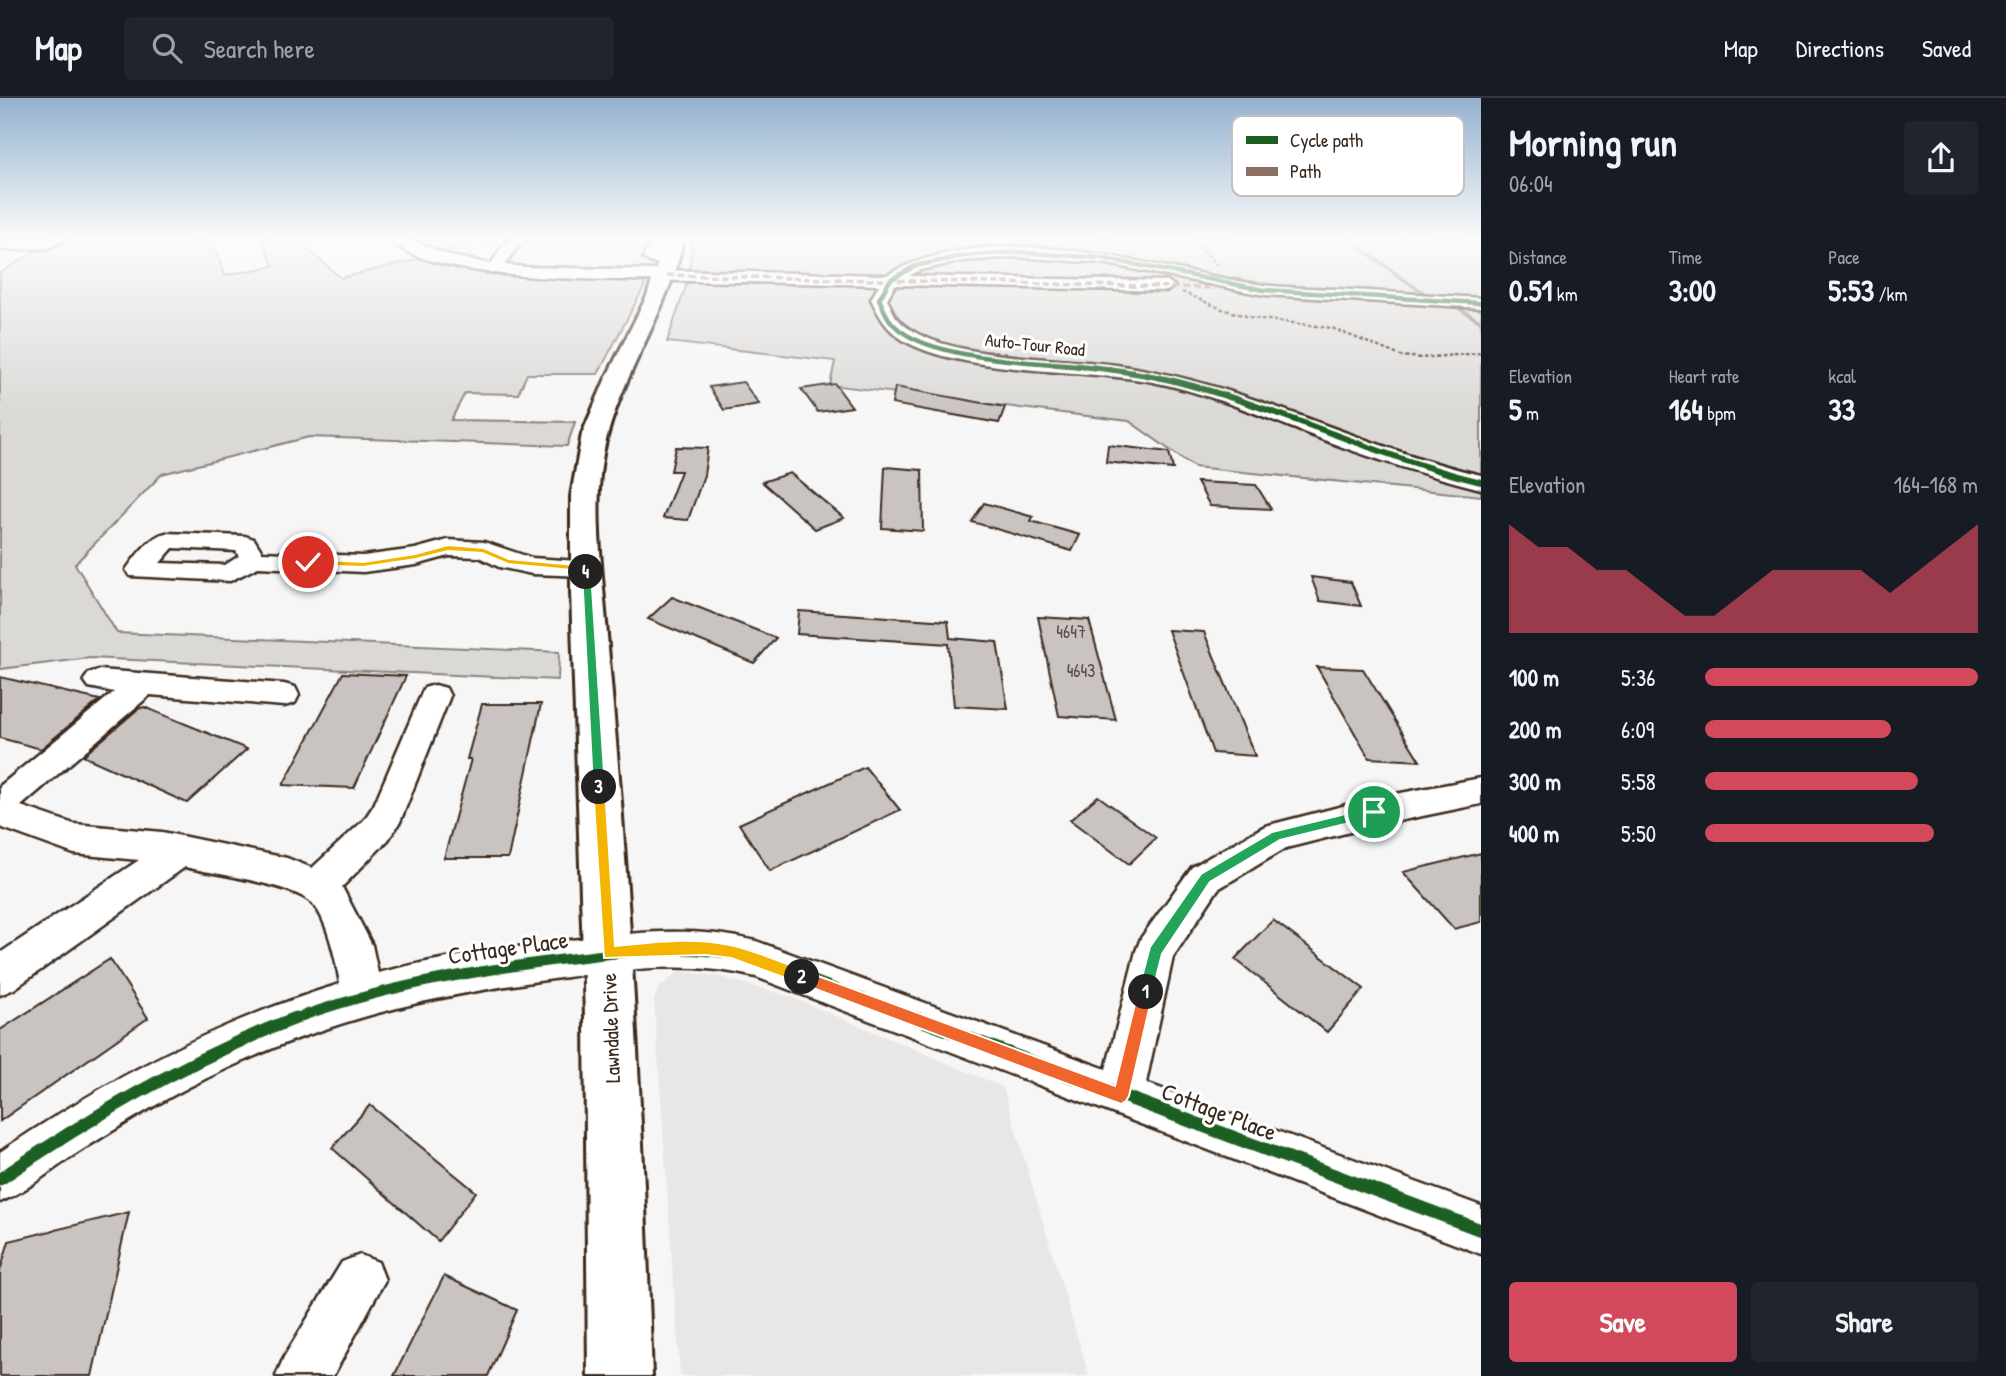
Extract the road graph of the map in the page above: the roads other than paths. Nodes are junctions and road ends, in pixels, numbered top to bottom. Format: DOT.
graph roads {
  1 [pos="653,297"];
  2 [pos="881,297"];
  3 [pos="1375,297"];
  4 [pos="1481,303"];
  5 [pos="1481,482"];
  6 [pos="253,559"];
  7 [pos="586,568"];
  8 [pos="99,680"];
  9 [pos="143,684"];
  10 [pos="284,695"];
  11 [pos="435,696"];
  12 [pos="1481,791"];
  13 [pos="0,805"];
  14 [pos="0,813"];
  15 [pos="180,851"];
  16 [pos="318,886"];
  17 [pos="609,953"];
  18 [pos="0,976"];
  19 [pos="362,996"];
  20 [pos="1121,1096"];
  21 [pos="0,1179"];
  22 [pos="1481,1230"];
  23 [pos="360,1280"];
  24 [pos="303,1376"];
  25 [pos="620,1376"];
  1 -- 7 [label="main road, Lawndale Drive"];
  2 -- 5 [label="street, Auto-Tour Road"];
  3 -- 4 [label="street"];
  6 -- 7 [label="street"];
  7 -- 17 [label="main road, Lawndale Drive"];
  8 -- 9 [label="street"];
  9 -- 10 [label="street"];
  9 -- 13 [label="street"];
  11 -- 16 [label="street"];
  12 -- 20 [label="street"];
  14 -- 15 [label="street"];
  15 -- 16 [label="street"];
  15 -- 18 [label="street"];
  16 -- 19 [label="street"];
  17 -- 19 [label="street, Cottage Place"];
  17 -- 20 [label="street, Cottage Place"];
  17 -- 25 [label="main road, Lawndale Drive"];
  19 -- 21 [label="street, Cottage Place"];
  20 -- 22 [label="street, Cottage Place"];
  23 -- 24 [label="street"];
}
